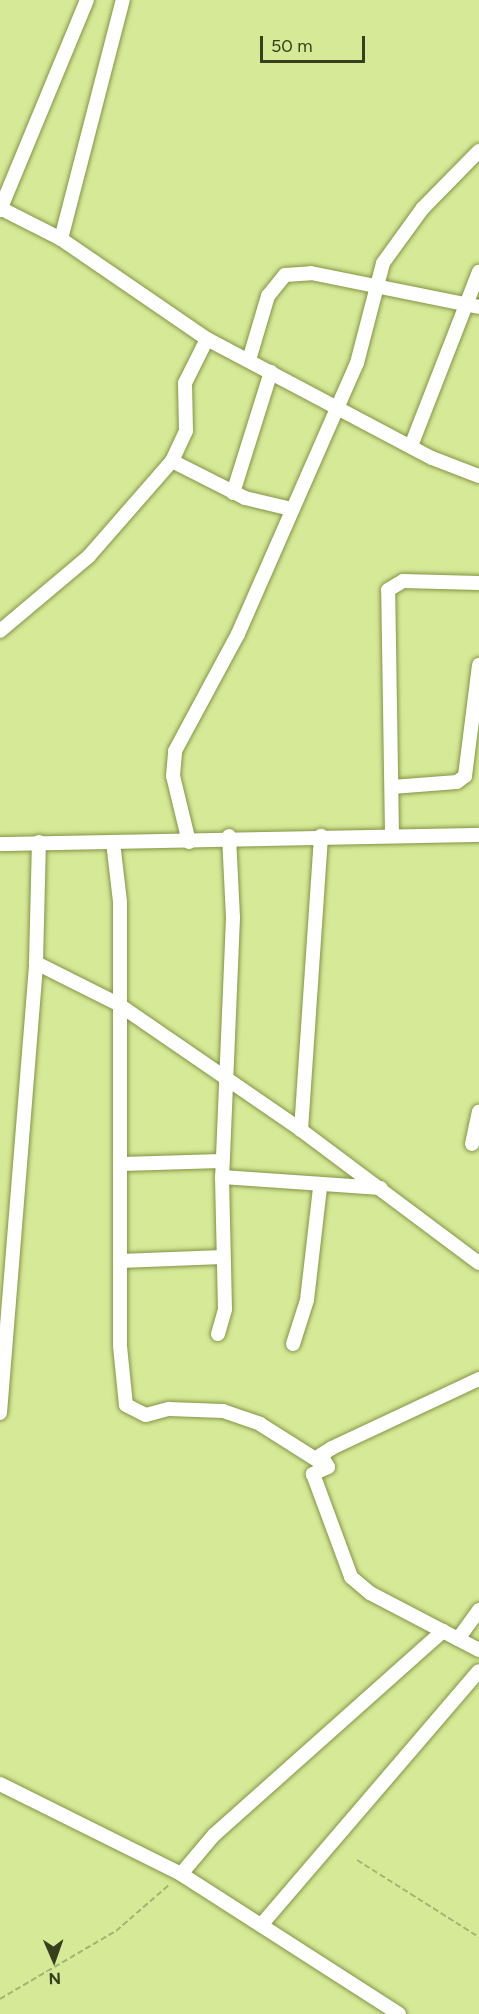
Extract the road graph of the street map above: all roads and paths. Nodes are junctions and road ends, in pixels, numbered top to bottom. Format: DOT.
graph roads {
  1 [pos="87,0"];
  2 [pos="123,0"];
  3 [pos="479,152"];
  4 [pos="0,209"];
  5 [pos="61,239"];
  6 [pos="479,272"];
  7 [pos="377,289"];
  8 [pos="465,304"];
  9 [pos="479,307"];
  10 [pos="207,339"];
  11 [pos="249,360"];
  12 [pos="271,372"];
  13 [pos="338,407"];
  14 [pos="411,446"];
  15 [pos="172,461"];
  16 [pos="479,476"];
  17 [pos="233,493"];
  18 [pos="291,509"];
  19 [pos="479,583"];
  20 [pos="0,631"];
  21 [pos="479,665"];
  22 [pos="392,787"];
  23 [pos="392,834"];
  24 [pos="479,835"];
  25 [pos="229,836"];
  26 [pos="321,836"];
  27 [pos="39,842"];
  28 [pos="113,842"];
  29 [pos="189,842"];
  30 [pos="0,844"];
  31 [pos="36,963"];
  32 [pos="118,1004"];
  33 [pos="224,1081"];
  34 [pos="479,1112"];
  35 [pos="301,1130"];
  36 [pos="472,1144"];
  37 [pos="221,1161"];
  38 [pos="122,1164"];
  39 [pos="222,1177"];
  40 [pos="320,1187"];
  41 [pos="382,1188"];
  42 [pos="223,1257"];
  43 [pos="120,1261"];
  44 [pos="479,1263"];
  45 [pos="218,1334"];
  46 [pos="293,1344"];
  47 [pos="479,1379"];
  48 [pos="0,1413"];
  49 [pos="328,1467"];
  50 [pos="479,1610"];
  51 [pos="443,1631"];
  52 [pos="458,1639"];
  53 [pos="479,1650"];
  54 [pos="479,1671"];
  55 [pos="0,1784"];
  56 [pos="357,1860"];
  57 [pos="181,1874"];
  58 [pos="262,1924"];
  59 [pos="479,1937"];
  60 [pos="0,1999"];
  61 [pos="399,2014"];
  1 -- 4 [label="street"];
  2 -- 5 [label="street"];
  3 -- 7 [label="street"];
  4 -- 5 [label="street"];
  5 -- 10 [label="street"];
  6 -- 8 [label="street"];
  7 -- 8 [label="street"];
  7 -- 11 [label="street"];
  7 -- 13 [label="street"];
  8 -- 9 [label="street"];
  8 -- 14 [label="street"];
  10 -- 11 [label="street"];
  10 -- 15 [label="street"];
  11 -- 12 [label="street"];
  12 -- 13 [label="street"];
  12 -- 17 [label="street"];
  13 -- 14 [label="street"];
  13 -- 18 [label="street"];
  14 -- 16 [label="street"];
  15 -- 17 [label="street"];
  15 -- 20 [label="street"];
  17 -- 18 [label="street"];
  18 -- 29 [label="street"];
  19 -- 22 [label="street"];
  21 -- 22 [label="street"];
  22 -- 23 [label="street"];
  23 -- 24 [label="street"];
  23 -- 26 [label="street"];
  25 -- 26 [label="street"];
  25 -- 29 [label="street"];
  25 -- 33 [label="street"];
  26 -- 35 [label="street"];
  27 -- 28 [label="street"];
  27 -- 30 [label="street"];
  27 -- 31 [label="street"];
  28 -- 29 [label="street"];
  28 -- 32 [label="street"];
  31 -- 32 [label="street"];
  31 -- 48 [label="street"];
  32 -- 33 [label="street"];
  32 -- 38 [label="street"];
  33 -- 35 [label="street"];
  33 -- 37 [label="street"];
  34 -- 36 [label="street"];
  35 -- 41 [label="street"];
  37 -- 38 [label="street"];
  37 -- 39 [label="street"];
  38 -- 43 [label="street"];
  39 -- 40 [label="street"];
  39 -- 42 [label="street"];
  40 -- 41 [label="street"];
  40 -- 46 [label="street"];
  41 -- 44 [label="street"];
  42 -- 43 [label="street"];
  42 -- 45 [label="street"];
  43 -- 49 [label="street"];
  47 -- 49 [label="street"];
  49 -- 51 [label="street"];
  50 -- 52 [label="street"];
  51 -- 52 [label="street"];
  51 -- 57 [label="street"];
  52 -- 53 [label="street"];
  54 -- 58 [label="street"];
  55 -- 57 [label="street"];
  56 -- 59 [label="path"];
  57 -- 58 [label="street"];
  57 -- 60 [label="path"];
  58 -- 61 [label="street"];
}
